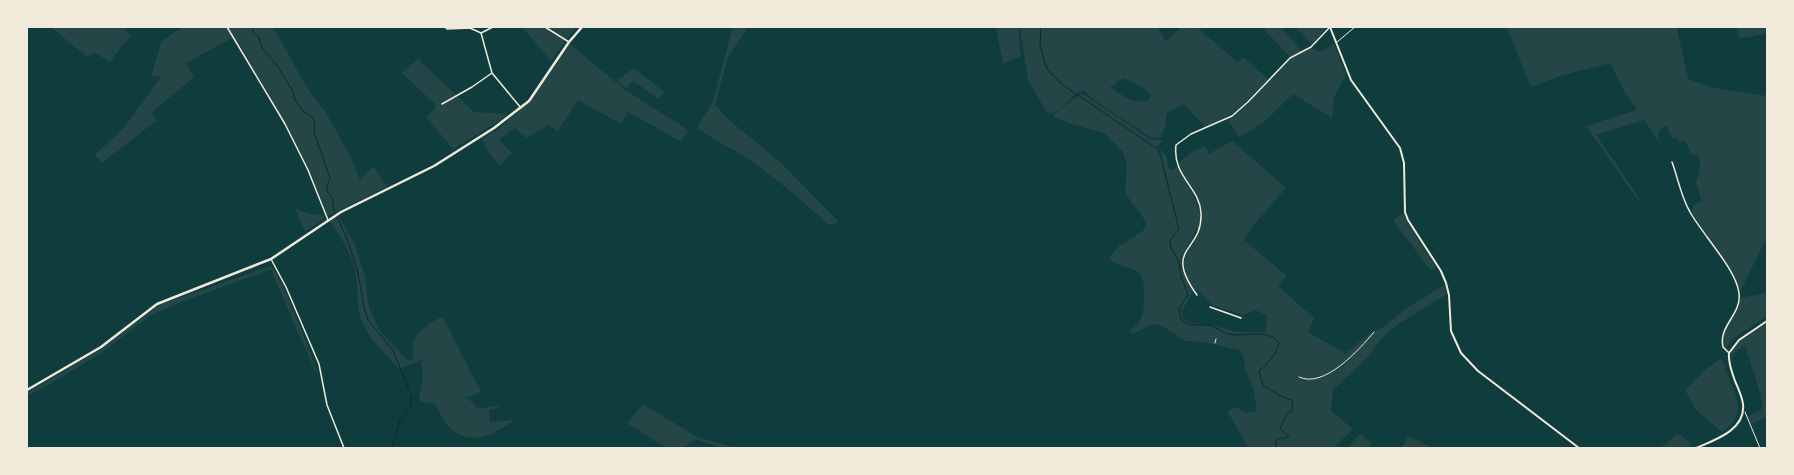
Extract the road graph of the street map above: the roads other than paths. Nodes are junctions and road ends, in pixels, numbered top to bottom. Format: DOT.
graph roads {
  1 [pos="227,27"];
  2 [pos="445,27"];
  3 [pos="493,27"];
  4 [pos="545,27"];
  5 [pos="582,27"];
  6 [pos="1330,27"];
  7 [pos="1355,27"];
  8 [pos="481,33"];
  9 [pos="569,42"];
  10 [pos="1337,42"];
  11 [pos="492,73"];
  12 [pos="442,104"];
  13 [pos="521,108"];
  14 [pos="1672,162"];
  15 [pos="328,220"];
  16 [pos="271,259"];
  17 [pos="1197,295"];
  18 [pos="1210,307"];
  19 [pos="1242,318"];
  20 [pos="1767,321"];
  21 [pos="1729,353"];
  22 [pos="27,390"];
  23 [pos="344,448"];
  24 [pos="1579,448"];
  25 [pos="1696,448"];
  1 -- 15 [label="street"];
  2 -- 8 [label="street"];
  3 -- 8 [label="street"];
  4 -- 9 [label="street"];
  5 -- 9 [label="main road"];
  6 -- 10 [label="street"];
  6 -- 17 [label="street"];
  7 -- 10 [label="lane"];
  8 -- 11 [label="street"];
  9 -- 13 [label="main road"];
  10 -- 24 [label="street"];
  11 -- 12 [label="street"];
  11 -- 13 [label="street"];
  13 -- 15 [label="main road"];
  14 -- 21 [label="street"];
  15 -- 16 [label="main road"];
  16 -- 22 [label="main road"];
  16 -- 23 [label="street"];
  18 -- 19 [label="street"];
  20 -- 21 [label="street"];
  21 -- 25 [label="street"];
}
